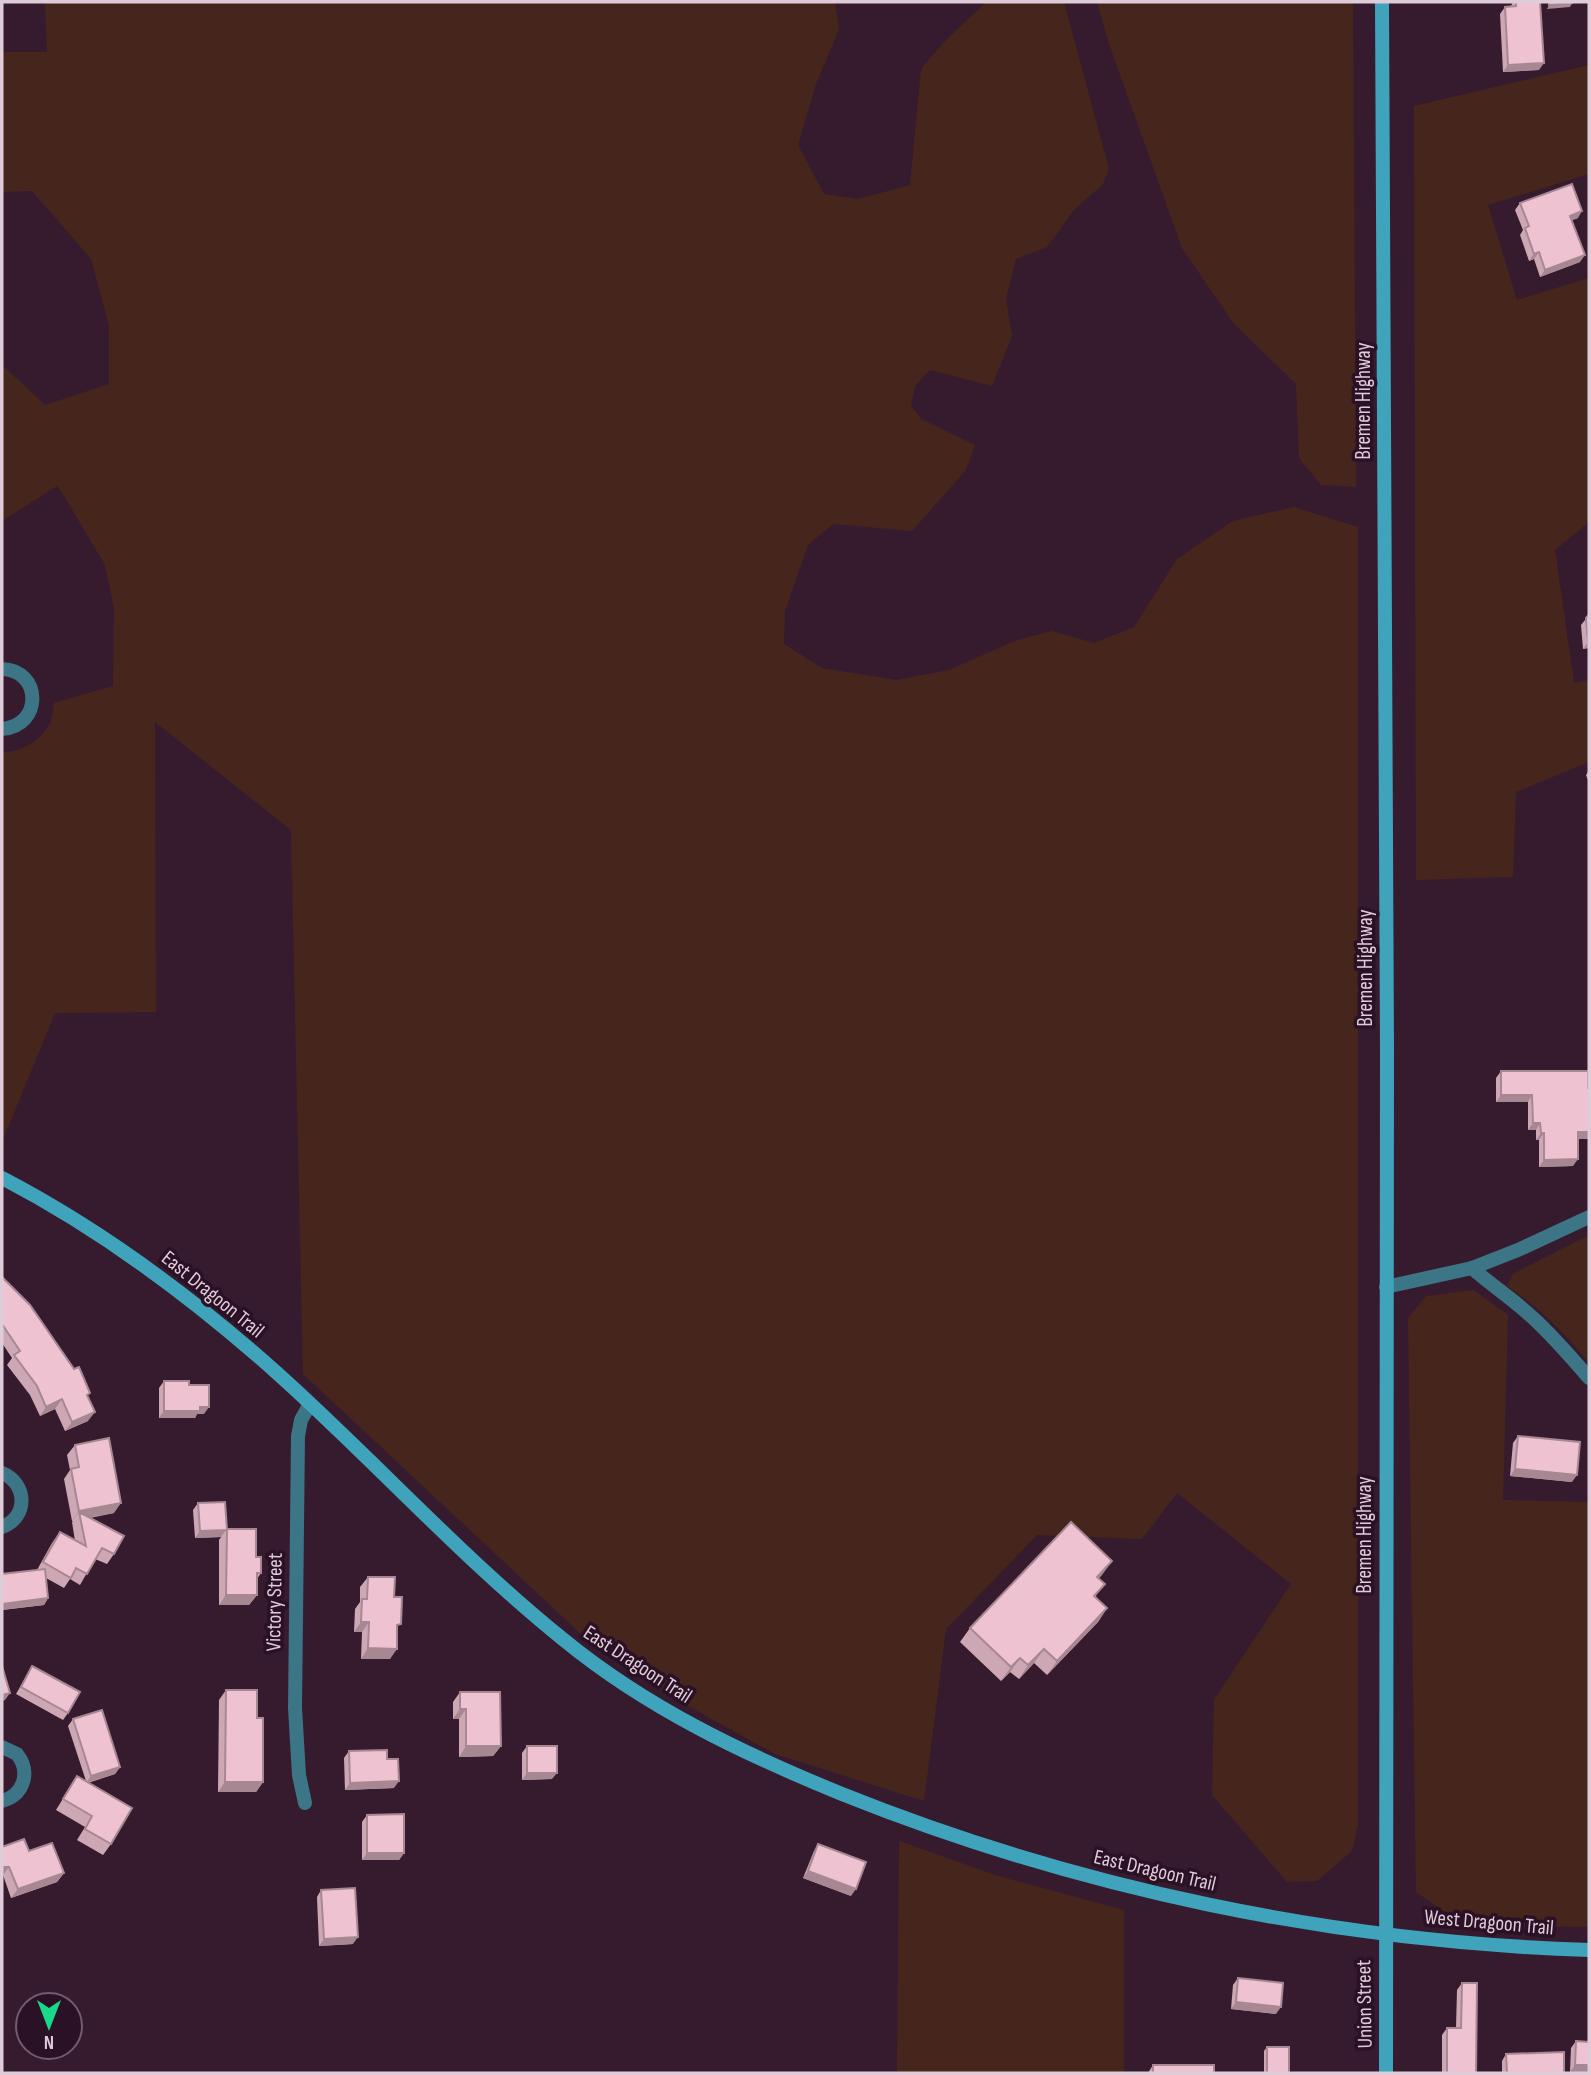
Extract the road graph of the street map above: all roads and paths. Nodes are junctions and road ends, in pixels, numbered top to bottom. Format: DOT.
graph roads {
  1 [pos="1382,2"];
  2 [pos="2,669"];
  3 [pos="2,729"];
  4 [pos="2,1178"];
  5 [pos="1589,1217"];
  6 [pos="1472,1268"];
  7 [pos="1385,1287"];
  8 [pos="1589,1378"];
  9 [pos="310,1404"];
  10 [pos="2,1473"];
  11 [pos="2,1527"];
  12 [pos="2,1748"];
  13 [pos="2,1801"];
  14 [pos="306,1803"];
  15 [pos="1385,1933"];
  16 [pos="1589,1950"];
  17 [pos="1386,2073"];
  1 -- 7 [label="main road, Bremen Highway"];
  2 -- 3 [label="street"];
  4 -- 9 [label="main road, East Dragoon Trail"];
  5 -- 6 [label="street"];
  6 -- 7 [label="street"];
  6 -- 8 [label="street"];
  7 -- 15 [label="main road, Bremen Highway"];
  9 -- 14 [label="street, Victory Street"];
  9 -- 15 [label="main road, East Dragoon Trail"];
  10 -- 11 [label="street"];
  12 -- 13 [label="street"];
  15 -- 16 [label="main road, West Dragoon Trail"];
  15 -- 17 [label="main road, Union Street"];
}
